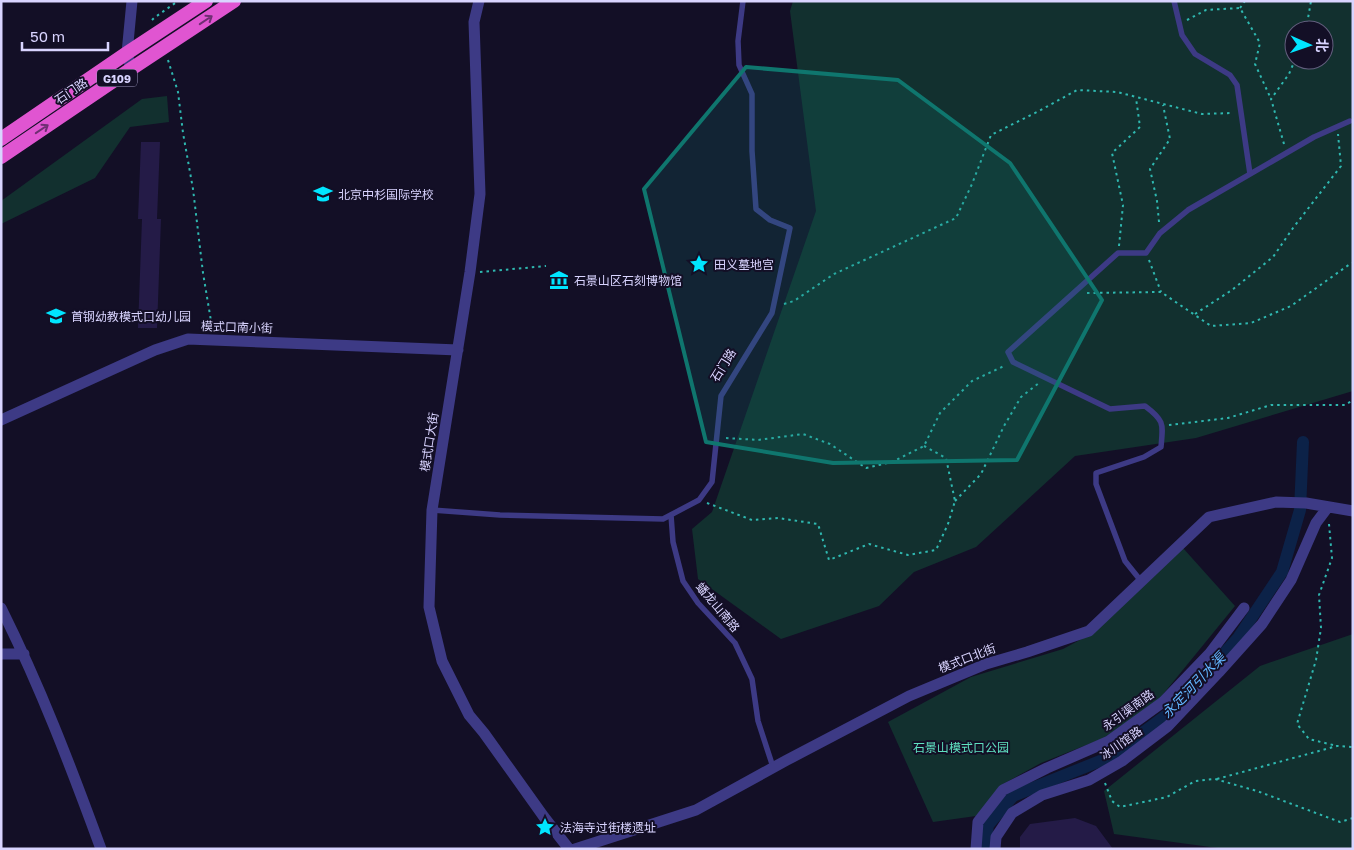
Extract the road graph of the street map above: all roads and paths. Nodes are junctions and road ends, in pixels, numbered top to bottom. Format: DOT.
graph roads {
  1 [pos="132,1"];
  2 [pos="206,1"];
  3 [pos="234,1"];
  4 [pos="479,1"];
  5 [pos="743,1"];
  6 [pos="1174,1"];
  7 [pos="1245,1"];
  8 [pos="1311,1"];
  9 [pos="1240,8"];
  10 [pos="1308,20"];
  11 [pos="1179,24"];
  12 [pos="164,47"];
  13 [pos="127,53"];
  14 [pos="131,69"];
  15 [pos="1291,70"];
  16 [pos="1136,98"];
  17 [pos="1271,98"];
  18 [pos="1163,104"];
  19 [pos="1242,113"];
  20 [pos="1350,121"];
  21 [pos="1337,127"];
  22 [pos="1,139"];
  23 [pos="1286,153"];
  24 [pos="1,157"];
  25 [pos="1250,174"];
  26 [pos="1160,233"];
  27 [pos="1118,253"];
  28 [pos="1146,254"];
  29 [pos="1353,263"];
  30 [pos="546,266"];
  31 [pos="470,272"];
  32 [pos="1161,292"];
  33 [pos="1073,294"];
  34 [pos="774,306"];
  35 [pos="1195,314"];
  36 [pos="188,339"];
  37 [pos="458,350"];
  38 [pos="1013,362"];
  39 [pos="1046,378"];
  40 [pos="1353,400"];
  41 [pos="1,420"];
  42 [pos="1163,426"];
  43 [pos="716,438"];
  44 [pos="924,446"];
  45 [pos="699,500"];
  46 [pos="955,501"];
  47 [pos="1328,507"];
  48 [pos="432,510"];
  49 [pos="1353,511"];
  50 [pos="671,515"];
  51 [pos="1141,581"];
  52 [pos="1,608"];
  53 [pos="1244,608"];
  54 [pos="1,654"];
  55 [pos="24,654"];
  56 [pos="1337,746"];
  57 [pos="1353,747"];
  58 [pos="773,767"];
  59 [pos="1101,773"];
  60 [pos="1215,780"];
  61 [pos="1353,818"];
  62 [pos="101,849"];
  63 [pos="569,849"];
  64 [pos="575,849"];
  65 [pos="976,849"];
  66 [pos="995,849"];
  1 -- 13 [label="street"];
  2 -- 13 [label="highway, 石门路 / G109"];
  12 -- 3 [label="highway, 石门路 / G109, one-way"];
  4 -- 31 [label="street, 模式口大街"];
  5 -- 34 [label="lane, 石门路"];
  6 -- 11 [label="lane"];
  7 -- 9 [label="path"];
  8 -- 10 [label="path"];
  9 -- 11 [label="path"];
  9 -- 17 [label="path"];
  11 -- 19 [label="lane"];
  12 -- 14 [label="highway, 石门路 / G109"];
  12 -- 36 [label="path"];
  13 -- 14 [label="street"];
  13 -- 22 [label="highway, 石门路 / G109"];
  24 -- 14 [label="highway, 石门路 / G109, one-way"];
  15 -- 17 [label="path"];
  16 -- 18 [label="path"];
  16 -- 27 [label="path"];
  16 -- 34 [label="path"];
  17 -- 23 [label="path"];
  18 -- 19 [label="path"];
  18 -- 26 [label="path"];
  19 -- 25 [label="lane"];
  20 -- 21 [label="lane"];
  21 -- 23 [label="lane"];
  21 -- 35 [label="path"];
  23 -- 25 [label="lane"];
  25 -- 26 [label="lane"];
  26 -- 28 [label="lane"];
  27 -- 28 [label="lane"];
  27 -- 33 [label="lane"];
  28 -- 32 [label="path"];
  29 -- 35 [label="path"];
  30 -- 31 [label="path"];
  31 -- 37 [label="street, 模式口大街"];
  32 -- 33 [label="path"];
  32 -- 35 [label="path"];
  33 -- 38 [label="lane"];
  34 -- 43 [label="lane, 石门路"];
  36 -- 37 [label="street, 模式口南小街"];
  36 -- 41 [label="street, 模式口南小街"];
  37 -- 48 [label="street, 模式口大街"];
  38 -- 39 [label="lane"];
  38 -- 44 [label="path"];
  39 -- 42 [label="lane"];
  39 -- 46 [label="path"];
  40 -- 42 [label="path"];
  42 -- 51 [label="lane"];
  43 -- 44 [label="path"];
  43 -- 45 [label="lane, 石门路"];
  44 -- 46 [label="path"];
  45 -- 46 [label="path"];
  45 -- 50 [label="lane, 石门路"];
  47 -- 49 [label="street, 模式口北街"];
  47 -- 51 [label="street, 模式口北街"];
  47 -- 56 [label="path"];
  47 -- 59 [label="street, 冰川馆路"];
  48 -- 50 [label="lane, 石门路"];
  48 -- 63 [label="street, 模式口大街"];
  50 -- 58 [label="lane, 蟠龙山南路"];
  51 -- 58 [label="street, 模式口北街"];
  52 -- 55 [label="street"];
  53 -- 65 [label="street, 永引渠南路"];
  54 -- 55 [label="street"];
  55 -- 62 [label="street"];
  56 -- 57 [label="path"];
  56 -- 60 [label="path"];
  58 -- 64 [label="street, 模式口北街"];
  59 -- 60 [label="path"];
  59 -- 66 [label="street, 冰川馆路"];
  60 -- 61 [label="path"];
}
